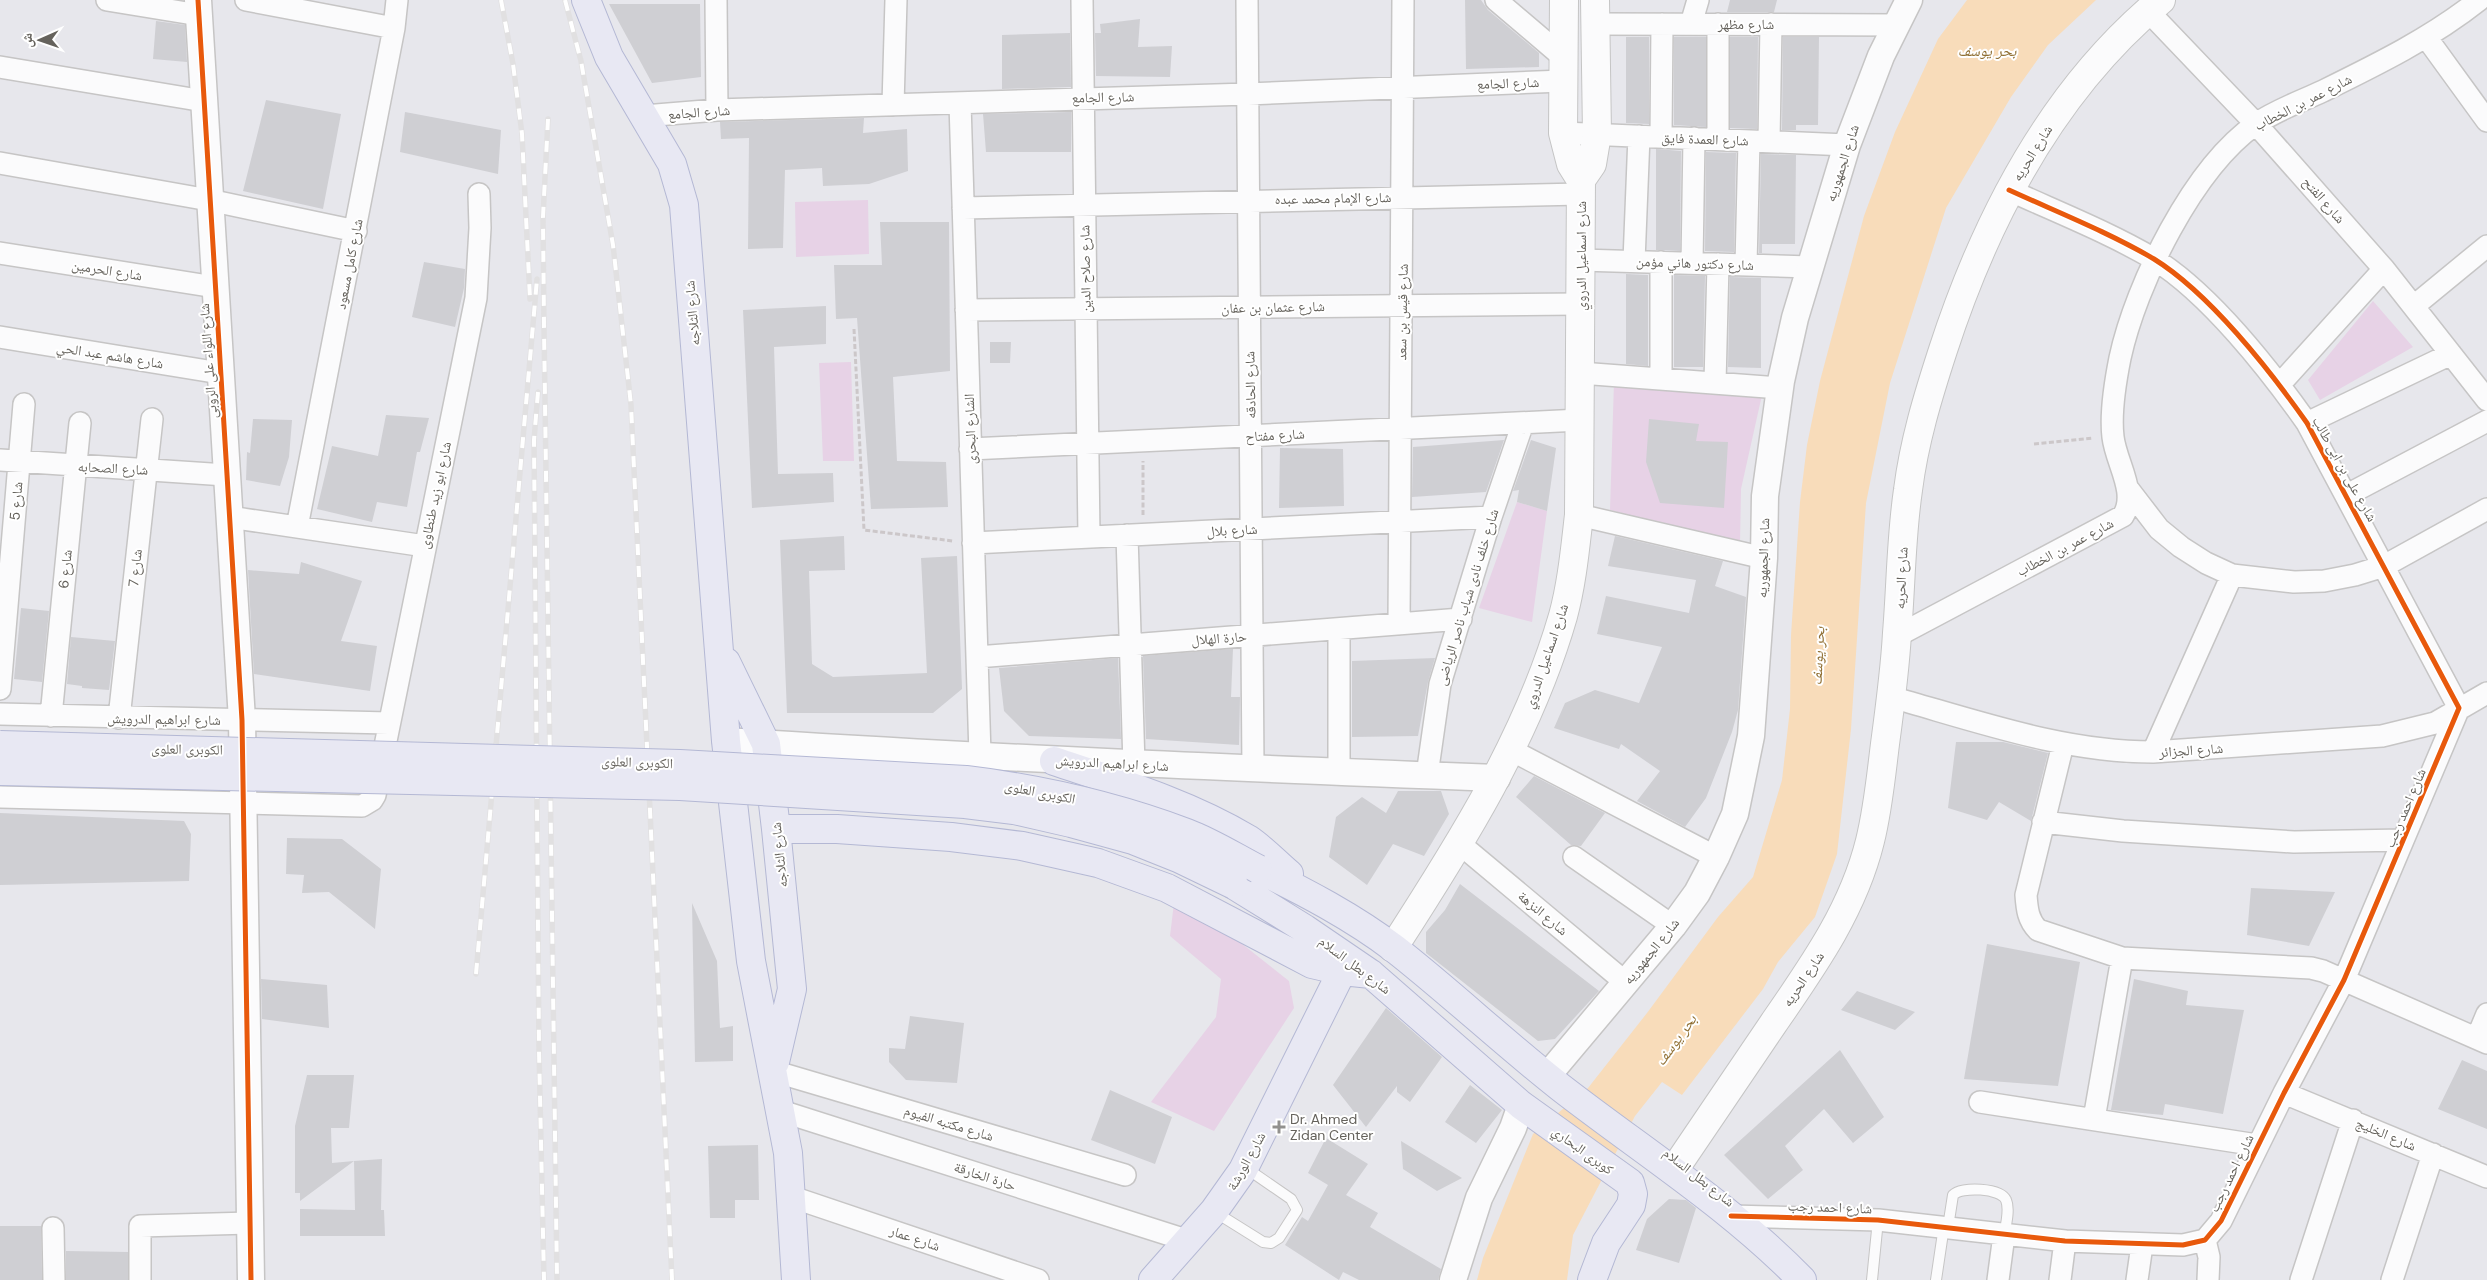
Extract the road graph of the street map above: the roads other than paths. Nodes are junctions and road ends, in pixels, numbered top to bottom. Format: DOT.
graph roads {
  1 [pos="107,0"];
  2 [pos="246,0"];
  3 [pos="397,0"];
  4 [pos="586,0"];
  5 [pos="716,0"];
  6 [pos="896,0"];
  7 [pos="1082,0"];
  8 [pos="1247,0"];
  9 [pos="1403,0"];
  10 [pos="1496,0"];
  11 [pos="1564,0"];
  12 [pos="1698,0"];
  13 [pos="1909,0"];
  14 [pos="2480,0"];
  15 [pos="2154,5"];
  16 [pos="199,7"];
  17 [pos="1596,12"];
  18 [pos="1662,24"];
  19 [pos="1691,24"];
  20 [pos="1718,24"];
  21 [pos="1771,24"];
  22 [pos="1897,24"];
  23 [pos="394,28"];
  24 [pos="2426,38"];
  25 [pos="0,67"];
  26 [pos="1563,69"];
  27 [pos="1403,87"];
  28 [pos="1248,94"];
  29 [pos="1083,97"];
  30 [pos="204,101"];
  31 [pos="960,103"];
  32 [pos="893,105"];
  33 [pos="717,110"];
  34 [pos="644,116"];
  35 [pos="2487,121"];
  36 [pos="2256,124"];
  37 [pos="1563,133"];
  38 [pos="1597,134"];
  39 [pos="1639,136"];
  40 [pos="1661,137"];
  41 [pos="1694,138"];
  42 [pos="1718,139"];
  43 [pos="1759,141"];
  44 [pos="1847,144"];
  45 [pos="0,163"];
  46 [pos="1581,187"];
  47 [pos="2009,190"];
  48 [pos="479,194"];
  49 [pos="1403,196"];
  50 [pos="209,200"];
  51 [pos="1248,200"];
  52 [pos="1084,204"];
  53 [pos="963,208"];
  54 [pos="356,231"];
  55 [pos="2487,246"];
  56 [pos="0,253"];
  57 [pos="1581,260"];
  58 [pos="2155,260"];
  59 [pos="1634,261"];
  60 [pos="1661,262"];
  61 [pos="1692,263"];
  62 [pos="1718,264"];
  63 [pos="1746,265"];
  64 [pos="1810,267"];
  65 [pos="2384,269"];
  66 [pos="215,287"];
  67 [pos="1580,304"];
  68 [pos="1402,306"];
  69 [pos="2414,306"];
  70 [pos="1250,307"];
  71 [pos="1086,308"];
  72 [pos="966,310"];
  73 [pos="0,337"];
  74 [pos="2451,354"];
  75 [pos="220,373"];
  76 [pos="1580,373"];
  77 [pos="1661,379"];
  78 [pos="1715,383"];
  79 [pos="2280,384"];
  80 [pos="1780,388"];
  81 [pos="2487,400"];
  82 [pos="24,404"];
  83 [pos="152,419"];
  84 [pos="1580,420"];
  85 [pos="2487,421"];
  86 [pos="80,423"];
  87 [pos="1523,423"];
  88 [pos="2307,423"];
  89 [pos="1400,429"];
  90 [pos="1251,436"];
  91 [pos="1088,443"];
  92 [pos="970,449"];
  93 [pos="10,461"];
  94 [pos="76,466"];
  95 [pos="146,470"];
  96 [pos="226,475"];
  97 [pos="2129,490"];
  98 [pos="2346,495"];
  99 [pos="2487,509"];
  100 [pos="1579,515"];
  101 [pos="229,517"];
  102 [pos="1491,517"];
  103 [pos="1400,522"];
  104 [pos="297,527"];
  105 [pos="1252,529"];
  106 [pos="1135,535"];
  107 [pos="1089,537"];
  108 [pos="973,543"];
  109 [pos="425,546"];
  110 [pos="1764,558"];
  111 [pos="2384,566"];
  112 [pos="2232,574"];
  113 [pos="1461,620"];
  114 [pos="1399,624"];
  115 [pos="1339,629"];
  116 [pos="1253,635"];
  117 [pos="1897,636"];
  118 [pos="1130,645"];
  119 [pos="719,648"];
  120 [pos="976,657"];
  121 [pos="0,689"];
  122 [pos="2487,693"];
  123 [pos="1891,697"];
  124 [pos="2459,708"];
  125 [pos="0,714"];
  126 [pos="51,716"];
  127 [pos="119,718"];
  128 [pos="242,720"];
  129 [pos="389,723"];
  130 [pos="726,741"];
  131 [pos="766,744"];
  132 [pos="2063,744"];
  133 [pos="0,745"];
  134 [pos="1511,750"];
  135 [pos="2154,752"];
  136 [pos="980,754"];
  137 [pos="1054,761"];
  138 [pos="1134,765"];
  139 [pos="1253,769"];
  140 [pos="0,771"];
  141 [pos="1339,772"];
  142 [pos="1427,776"];
  143 [pos="1497,778"];
  144 [pos="0,797"];
  145 [pos="244,803"];
  146 [pos="2043,822"];
  147 [pos="776,829"];
  148 [pos="2403,840"];
  149 [pos="1460,844"];
  150 [pos="1574,857"];
  151 [pos="1716,857"];
  152 [pos="1234,885"];
  153 [pos="1317,898"];
  154 [pos="1673,926"];
  155 [pos="1393,948"];
  156 [pos="2122,958"];
  157 [pos="1342,971"];
  158 [pos="1371,974"];
  159 [pos="2344,980"];
  160 [pos="1625,982"];
  161 [pos="2487,1014"];
  162 [pos="2482,1040"];
  163 [pos="773,1071"];
  164 [pos="1553,1081"];
  165 [pos="2284,1093"];
  166 [pos="1980,1102"];
  167 [pos="1529,1110"];
  168 [pos="781,1111"];
  169 [pos="2094,1120"];
  170 [pos="2353,1120"];
  171 [pos="2257,1145"];
  172 [pos="2433,1154"];
  173 [pos="1245,1167"];
  174 [pos="1674,1170"];
  175 [pos="1125,1175"];
  176 [pos="2487,1177"];
  177 [pos="792,1197"];
  178 [pos="1214,1211"];
  179 [pos="1731,1216"];
  180 [pos="1878,1220"];
  181 [pos="250,1223"];
  182 [pos="1946,1226"];
  183 [pos="53,1228"];
  184 [pos="2004,1235"];
  185 [pos="2205,1240"];
  186 [pos="1189,1241"];
  187 [pos="2065,1242"];
  188 [pos="2142,1245"];
  189 [pos="801,1278"];
  190 [pos="54,1280"];
  191 [pos="140,1280"];
  192 [pos="251,1280"];
  193 [pos="1038,1280"];
  194 [pos="1153,1280"];
  195 [pos="1453,1280"];
  196 [pos="1592,1280"];
  197 [pos="1802,1280"];
  198 [pos="1872,1280"];
  199 [pos="1936,1280"];
  200 [pos="1998,1280"];
  201 [pos="2060,1280"];
  202 [pos="2137,1280"];
  203 [pos="2208,1280"];
  204 [pos="2301,1280"];
  205 [pos="2392,1280"];
  1 -- 16 [label="street"];
  2 -- 23 [label="street"];
  3 -- 23 [label="street, شارع كامل مسعود"];
  4 -- 34 [label="main road, شارع الثلاجه"];
  5 -- 33 [label="street"];
  6 -- 32 [label="street"];
  7 -- 29 [label="street, شارع صلاح الدين"];
  8 -- 28 [label="street, شارع الحادقه"];
  9 -- 27 [label="street, شارع قيس بن سعد"];
  10 -- 26 [label="street"];
  11 -- 26 [label="main road, شارع اسماعيل الدروي"];
  12 -- 19 [label="street"];
  13 -- 22 [label="street, شارع الجمهوريه"];
  14 -- 24 [label="street, شارع عمر بن الخطاب"];
  15 -- 36 [label="street, شارع الفتح"];
  15 -- 47 [label="main road, شارع الحريه"];
  16 -- 30 [label="street, شارع اللواء على الروبى"];
  17 -- 18 [label="street, شارع مظهر"];
  17 -- 38 [label="main road, شارع اسماعيل الدروي"];
  18 -- 19 [label="street, شارع مظهر"];
  18 -- 40 [label="street"];
  19 -- 20 [label="street, شارع مظهر"];
  20 -- 21 [label="street, شارع مظهر"];
  20 -- 42 [label="street"];
  21 -- 22 [label="street, شارع مظهر"];
  21 -- 43 [label="street"];
  22 -- 44 [label="street, شارع الجمهوريه"];
  23 -- 54 [label="street, شارع كامل مسعود"];
  24 -- 35 [label="street"];
  24 -- 36 [label="street, شارع عمر بن الخطاب"];
  25 -- 30 [label="street"];
  26 -- 27 [label="street, شارع الجامع"];
  26 -- 37 [label="main road, شارع اسماعيل الدروي"];
  27 -- 28 [label="street, شارع الجامع"];
  27 -- 49 [label="street, شارع قيس بن سعد"];
  28 -- 29 [label="street, شارع الجامع"];
  28 -- 51 [label="street, شارع الحادقه"];
  29 -- 31 [label="street, شارع الجامع"];
  29 -- 52 [label="street, شارع صلاح الدين"];
  30 -- 50 [label="street, شارع اللواء على الروبى"];
  31 -- 32 [label="street, شارع الجامع"];
  31 -- 53 [label="street, الشارع البحرى"];
  32 -- 33 [label="street, شارع الجامع"];
  33 -- 34 [label="street, شارع الجامع"];
  34 -- 119 [label="main road, شارع الثلاجه"];
  36 -- 58 [label="street, شارع عمر بن الخطاب"];
  36 -- 65 [label="street, شارع الفتح"];
  37 -- 38 [label="street, شارع العمدة فايق"];
  37 -- 46 [label="main road, شارع اسماعيل الدروي"];
  38 -- 39 [label="street, شارع العمدة فايق"];
  38 -- 46 [label="main road, شارع اسماعيل الدروي"];
  39 -- 40 [label="street, شارع العمدة فايق"];
  39 -- 59 [label="street"];
  40 -- 41 [label="street, شارع العمدة فايق"];
  41 -- 42 [label="street, شارع العمدة فايق"];
  41 -- 61 [label="street"];
  42 -- 43 [label="street, شارع العمدة فايق"];
  43 -- 44 [label="street, شارع العمدة فايق"];
  43 -- 63 [label="street"];
  44 -- 64 [label="street, شارع الجمهوريه"];
  45 -- 50 [label="street"];
  46 -- 49 [label="street, شارع الإمام محمد عبده"];
  46 -- 57 [label="main road, شارع اسماعيل الدروي"];
  47 -- 58 [label="street, شارع على بن ابى طالب"];
  47 -- 117 [label="main road, شارع الحريه"];
  48 -- 109 [label="street, شارع ابو زيد طنطاوى"];
  49 -- 51 [label="street, شارع الإمام محمد عبده"];
  49 -- 68 [label="street, شارع قيس بن سعد"];
  50 -- 54 [label="street"];
  50 -- 66 [label="street, شارع اللواء على الروبى"];
  51 -- 52 [label="street, شارع الإمام محمد عبده"];
  51 -- 70 [label="street, شارع الحادقه"];
  52 -- 53 [label="street, شارع الإمام محمد عبده"];
  52 -- 71 [label="street, شارع صلاح الدين"];
  53 -- 72 [label="street, الشارع البحرى"];
  54 -- 104 [label="street, شارع كامل مسعود"];
  55 -- 69 [label="street"];
  56 -- 66 [label="street, شارع الحرمين"];
  57 -- 59 [label="street, شارع دكتور هاني مؤمن"];
  57 -- 67 [label="main road, شارع اسماعيل الدروي"];
  58 -- 79 [label="street, شارع على بن ابى طالب"];
  58 -- 97 [label="street, شارع عمر بن الخطاب"];
  59 -- 60 [label="street, شارع دكتور هاني مؤمن"];
  60 -- 61 [label="street, شارع دكتور هاني مؤمن"];
  60 -- 77 [label="street"];
  61 -- 62 [label="street, شارع دكتور هاني مؤمن"];
  62 -- 63 [label="street, شارع دكتور هاني مؤمن"];
  62 -- 78 [label="street"];
  63 -- 64 [label="street, شارع دكتور هاني مؤمن"];
  64 -- 80 [label="street, شارع الجمهوريه"];
  65 -- 69 [label="street, شارع الفتح"];
  65 -- 79 [label="street"];
  66 -- 75 [label="street, شارع اللواء على الروبى"];
  67 -- 68 [label="street, شارع عثمان بن عفان"];
  67 -- 76 [label="main road, شارع اسماعيل الدروي"];
  68 -- 70 [label="street, شارع عثمان بن عفان"];
  68 -- 89 [label="street, شارع قيس بن سعد"];
  69 -- 74 [label="street, شارع الفتح"];
  70 -- 71 [label="street, شارع عثمان بن عفان"];
  70 -- 90 [label="street, شارع الحادقه"];
  71 -- 72 [label="street, شارع عثمان بن عفان"];
  71 -- 91 [label="street, شارع صلاح الدين"];
  72 -- 92 [label="street, الشارع البحرى"];
  73 -- 75 [label="street, شارع هاشم عبد الحي"];
  74 -- 81 [label="street, شارع الفتح"];
  74 -- 88 [label="street"];
  75 -- 96 [label="street, شارع اللواء على الروبى"];
  76 -- 77 [label="street"];
  76 -- 84 [label="main road, شارع اسماعيل الدروي"];
  77 -- 78 [label="street"];
  78 -- 80 [label="street"];
  79 -- 88 [label="street, شارع على بن ابى طالب"];
  80 -- 110 [label="street, شارع الجمهوريه"];
  82 -- 93 [label="street, شارع 5"];
  83 -- 95 [label="street, شارع 7"];
  84 -- 87 [label="street, شارع مفتاح"];
  84 -- 100 [label="main road, شارع اسماعيل الدروي"];
  85 -- 98 [label="street"];
  86 -- 94 [label="street, شارع 6"];
  87 -- 89 [label="street, شارع مفتاح"];
  87 -- 102 [label="street, شارع خلف نادى شباب ناصر الرياضى"];
  88 -- 98 [label="street, شارع على بن ابى طالب"];
  89 -- 90 [label="street, شارع مفتاح"];
  89 -- 103 [label="street, شارع قيس بن سعد"];
  90 -- 91 [label="street, شارع مفتاح"];
  90 -- 105 [label="street, شارع الحادقه"];
  91 -- 92 [label="street, شارع مفتاح"];
  91 -- 107 [label="street, شارع صلاح الدين"];
  92 -- 108 [label="street, الشارع البحرى"];
  93 -- 94 [label="street, شارع الصحابه"];
  93 -- 121 [label="street, شارع 5"];
  94 -- 95 [label="street, شارع الصحابه"];
  94 -- 126 [label="street, شارع 6"];
  95 -- 96 [label="street, شارع الصحابه"];
  95 -- 127 [label="street, شارع 7"];
  96 -- 101 [label="street, شارع اللواء على الروبى"];
  97 -- 112 [label="street"];
  97 -- 117 [label="street, شارع عمر بن الخطاب"];
  98 -- 111 [label="street, شارع على بن ابى طالب"];
  99 -- 111 [label="street"];
  100 -- 110 [label="street"];
  100 -- 134 [label="main road, شارع اسماعيل الدروي"];
  101 -- 104 [label="street"];
  101 -- 128 [label="street, شارع اللواء على الروبى"];
  102 -- 103 [label="street, شارع بلال"];
  102 -- 113 [label="street, شارع خلف نادى شباب ناصر الرياضى"];
  103 -- 105 [label="street, شارع بلال"];
  103 -- 114 [label="street, شارع قيس بن سعد"];
  104 -- 109 [label="street"];
  105 -- 106 [label="street, شارع بلال"];
  105 -- 116 [label="street, شارع الحادقه"];
  106 -- 107 [label="street, شارع بلال"];
  106 -- 118 [label="street"];
  107 -- 108 [label="street, شارع بلال"];
  108 -- 120 [label="street, الشارع البحرى"];
  109 -- 129 [label="street, شارع ابو زيد طنطاوى"];
  110 -- 151 [label="street, شارع الجمهوريه"];
  111 -- 112 [label="street"];
  111 -- 124 [label="street, شارع على بن ابى طالب"];
  112 -- 135 [label="street"];
  113 -- 114 [label="street, حارة الهلال"];
  113 -- 142 [label="street, شارع خلف نادى شباب ناصر الرياضى"];
  114 -- 115 [label="street, حارة الهلال"];
  115 -- 116 [label="street, حارة الهلال"];
  115 -- 141 [label="street"];
  116 -- 118 [label="street, حارة الهلال"];
  116 -- 139 [label="street, شارع الحادقه"];
  117 -- 123 [label="main road, شارع الحريه"];
  118 -- 120 [label="street, حارة الهلال"];
  118 -- 138 [label="street"];
  119 -- 130 [label="main road, شارع الثلاجه"];
  119 -- 131 [label="main road, شارع الثلاجه"];
  120 -- 136 [label="street, الشارع البحرى"];
  122 -- 124 [label="street, شارع الجزائر"];
  123 -- 132 [label="street, شارع الجزائر"];
  123 -- 174 [label="main road, شارع الحريه"];
  124 -- 135 [label="street, شارع الجزائر"];
  124 -- 148 [label="street, شارع احمد رجب"];
  125 -- 126 [label="street, شارع ابراهيم الدرويش"];
  126 -- 127 [label="street, شارع ابراهيم الدرويش"];
  127 -- 128 [label="street, شارع ابراهيم الدرويش"];
  128 -- 129 [label="street, شارع ابراهيم الدرويش"];
  128 -- 145 [label="street, شارع اللواء على الروبى"];
  129 -- 145 [label="street, شارع ابو زيد طنطاوى"];
  130 -- 131 [label="street, شارع ابراهيم الدرويش"];
  130 -- 163 [label="main road, شارع الثلاجه"];
  131 -- 136 [label="street, شارع ابراهيم الدرويش"];
  131 -- 147 [label="main road, شارع الثلاجه"];
  132 -- 135 [label="street, شارع الجزائر"];
  132 -- 146 [label="street"];
  133 -- 153 [label="main road, الكوبرى العلوى, bridge"];
  134 -- 143 [label="main road, شارع اسماعيل الدروي"];
  134 -- 151 [label="street"];
  136 -- 137 [label="street, شارع ابراهيم الدرويش"];
  137 -- 138 [label="street, شارع ابراهيم الدرويش"];
  137 -- 153 [label="main road"];
  138 -- 139 [label="street, شارع ابراهيم الدرويش"];
  139 -- 141 [label="street, شارع ابراهيم الدرويش"];
  140 -- 152 [label="main road, الكوبرى العلوى, bridge"];
  141 -- 142 [label="street, شارع ابراهيم الدرويش"];
  142 -- 143 [label="street, شارع ابراهيم الدرويش"];
  143 -- 149 [label="main road, شارع اسماعيل الدروي"];
  144 -- 145 [label="street"];
  145 -- 181 [label="street, شارع اللواء على الروبى"];
  146 -- 148 [label="street"];
  146 -- 156 [label="street"];
  147 -- 157 [label="main road"];
  147 -- 163 [label="main road, شارع الثلاجه"];
  148 -- 159 [label="street, شارع احمد رجب"];
  149 -- 155 [label="main road, شارع اسماعيل الدروي"];
  149 -- 160 [label="street, شارع النزهة"];
  150 -- 154 [label="street"];
  151 -- 154 [label="street, شارع الجمهوريه"];
  152 -- 158 [label="main road, شارع بطل السلام"];
  153 -- 155 [label="main road"];
  154 -- 160 [label="street, شارع الجمهوريه"];
  155 -- 164 [label="main road"];
  156 -- 159 [label="street"];
  156 -- 169 [label="street"];
  157 -- 158 [label="main road"];
  157 -- 173 [label="main road, شارع الورشة"];
  158 -- 167 [label="main road, شارع بطل السلام"];
  159 -- 162 [label="street"];
  159 -- 165 [label="street, شارع احمد رجب"];
  160 -- 164 [label="street, شارع الجمهوريه"];
  161 -- 162 [label="street"];
  163 -- 168 [label="main road, شارع الثلاجه"];
  163 -- 175 [label="street, شارع مكتبه الفيوم"];
  164 -- 174 [label="main road, شارع بطل السلام"];
  165 -- 170 [label="street, شارع الخليج"];
  165 -- 171 [label="street, شارع احمد رجب"];
  166 -- 169 [label="street"];
  167 -- 195 [label="street"];
  167 -- 196 [label="main road, كوبرى البحاري"];
  168 -- 177 [label="main road, شارع الثلاجه"];
  168 -- 186 [label="street, حارة الخارقة"];
  169 -- 171 [label="street"];
  170 -- 172 [label="street, شارع الخليج"];
  170 -- 204 [label="street"];
  171 -- 185 [label="street, شارع احمد رجب"];
  172 -- 176 [label="street, شارع الخليج"];
  172 -- 205 [label="street"];
  173 -- 178 [label="main road, شارع الورشة"];
  173 -- 178 [label="lane"];
  174 -- 179 [label="main road, شارع بطل السلام"];
  177 -- 189 [label="main road, شارع الثلاجه"];
  177 -- 193 [label="street, شارع عمار"];
  178 -- 186 [label="main road, شارع الورشة"];
  179 -- 180 [label="street, شارع احمد رجب"];
  179 -- 197 [label="main road, شارع بطل السلام"];
  180 -- 182 [label="street, شارع احمد رجب"];
  180 -- 198 [label="lane"];
  181 -- 191 [label="street"];
  181 -- 192 [label="street, شارع اللواء على الروبى"];
  182 -- 184 [label="street, شارع احمد رجب"];
  182 -- 184 [label="lane"];
  182 -- 199 [label="lane"];
  183 -- 190 [label="street"];
  184 -- 187 [label="street, شارع احمد رجب"];
  184 -- 200 [label="street"];
  185 -- 188 [label="street, شارع احمد رجب"];
  185 -- 203 [label="street"];
  186 -- 194 [label="main road, شارع الورشة"];
  187 -- 188 [label="street, شارع احمد رجب"];
  187 -- 201 [label="street"];
  188 -- 202 [label="street"];
}
